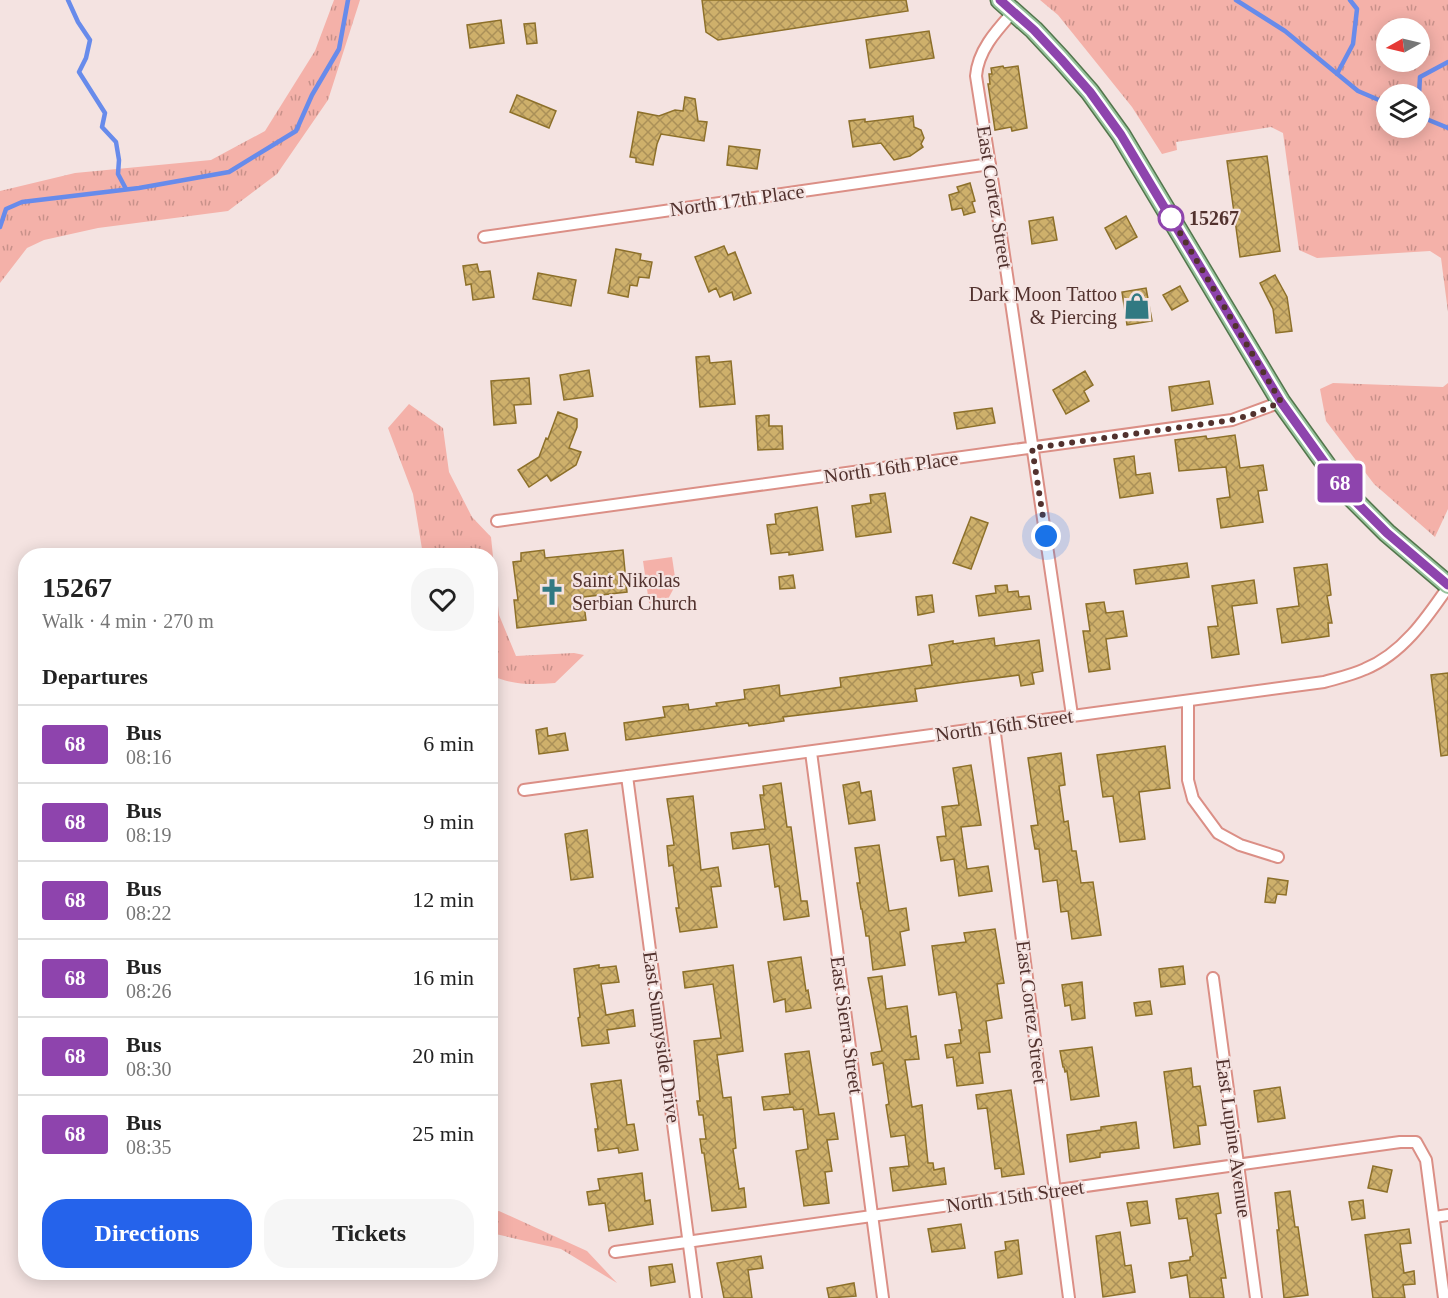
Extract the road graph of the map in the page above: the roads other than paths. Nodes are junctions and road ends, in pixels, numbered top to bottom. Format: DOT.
graph roads {
  1 [pos="1007,6"];
  2 [pos="990,164"];
  3 [pos="484,237"];
  4 [pos="1281,402"];
  5 [pos="1032,448"];
  6 [pos="497,521"];
  7 [pos="1448,586"];
  8 [pos="1188,700"];
  9 [pos="1072,715"];
  10 [pos="993,726"];
  11 [pos="811,752"];
  12 [pos="627,776"];
  13 [pos="524,790"];
  14 [pos="1278,857"];
  15 [pos="1213,978"];
  16 [pos="1238,1165"];
  17 [pos="1055,1190"];
  18 [pos="1448,1215"];
  19 [pos="872,1216"];
  20 [pos="1435,1216"];
  21 [pos="689,1242"];
  22 [pos="615,1252"];
  23 [pos="696,1298"];
  24 [pos="883,1298"];
  25 [pos="1069,1298"];
  26 [pos="1256,1298"];
  27 [pos="1444,1298"];
  1 -- 2 [label="street, East Cortez Street"];
  1 -- 4 [label="main road"];
  2 -- 3 [label="street, North 17th Place"];
  2 -- 5 [label="street, East Cortez Street"];
  4 -- 5 [label="street, North 16th Place"];
  4 -- 7 [label="main road"];
  5 -- 6 [label="street, North 16th Place"];
  5 -- 9 [label="street, East Cortez Street"];
  7 -- 8 [label="street, North 16th Street"];
  8 -- 9 [label="street, North 16th Street"];
  8 -- 14 [label="street"];
  9 -- 10 [label="street, North 16th Street"];
  10 -- 11 [label="street, North 16th Street"];
  10 -- 17 [label="street, East Cortez Street"];
  11 -- 12 [label="street, North 16th Street"];
  11 -- 19 [label="street, East Sierra Street"];
  12 -- 13 [label="street, North 16th Street"];
  12 -- 21 [label="street, East Sunnyside Drive"];
  15 -- 16 [label="street, East Lupine Avenue"];
  16 -- 17 [label="street, North 15th Street"];
  16 -- 20 [label="street, North 15th Street"];
  16 -- 26 [label="street, East Lupine Avenue"];
  17 -- 19 [label="street, North 15th Street"];
  17 -- 25 [label="street, East Cortez Street"];
  18 -- 20 [label="street"];
  19 -- 21 [label="street, North 15th Street"];
  19 -- 24 [label="street, East Sierra Street"];
  20 -- 27 [label="street"];
  21 -- 22 [label="street, North 15th Street"];
  21 -- 23 [label="street, East Sunnyside Drive"];
}
